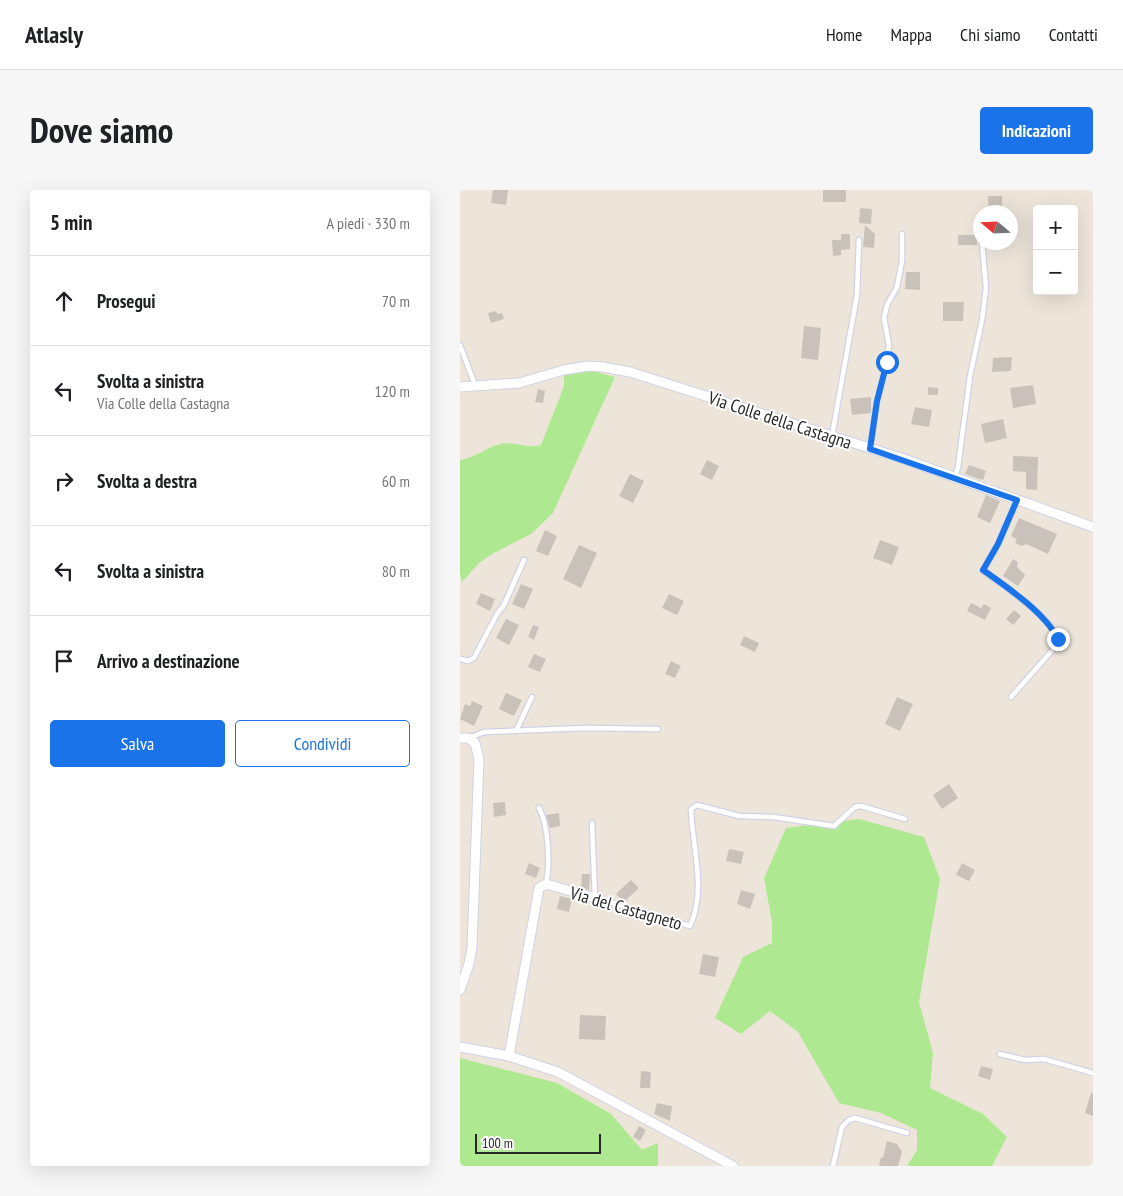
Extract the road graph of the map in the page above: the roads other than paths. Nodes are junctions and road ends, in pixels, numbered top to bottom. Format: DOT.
graph roads {
  1 [pos="902,234"];
  2 [pos="859,240"];
  3 [pos="983,250"];
  4 [pos="460,345"];
  5 [pos="475,386"];
  6 [pos="460,387"];
  7 [pos="832,437"];
  8 [pos="870,449"];
  9 [pos="955,477"];
  10 [pos="1017,500"];
  11 [pos="1093,527"];
  12 [pos="524,560"];
  13 [pos="460,659"];
  14 [pos="1011,696"];
  15 [pos="532,697"];
  16 [pos="658,729"];
  17 [pos="516,731"];
  18 [pos="464,738"];
  19 [pos="539,808"];
  20 [pos="904,819"];
  21 [pos="592,823"];
  22 [pos="546,884"];
  23 [pos="593,898"];
  24 [pos="460,990"];
  25 [pos="460,1047"];
  26 [pos="1000,1054"];
  27 [pos="508,1056"];
  28 [pos="1093,1073"];
  29 [pos="907,1133"];
  30 [pos="733,1166"];
  31 [pos="833,1166"];
  1 -- 8 [label="lane"];
  2 -- 7 [label="lane"];
  3 -- 9 [label="lane"];
  4 -- 5 [label="lane"];
  5 -- 6 [label="street, Via Colle della Castagna"];
  5 -- 7 [label="street, Via Colle della Castagna"];
  7 -- 8 [label="street, Via Colle della Castagna"];
  8 -- 9 [label="street, Via Colle della Castagna"];
  9 -- 10 [label="street, Via Colle della Castagna"];
  10 -- 11 [label="street, Via Colle della Castagna"];
  10 -- 14 [label="lane"];
  12 -- 13 [label="lane"];
  15 -- 17 [label="lane"];
  16 -- 17 [label="lane"];
  17 -- 18 [label="lane"];
  18 -- 24 [label="street"];
  19 -- 22 [label="lane"];
  20 -- 23 [label="lane, Via del Castagneto"];
  21 -- 23 [label="lane"];
  22 -- 23 [label="street, Via del Castagneto"];
  22 -- 27 [label="street, Via del Castagneto"];
  25 -- 27 [label="street"];
  26 -- 28 [label="lane"];
  27 -- 30 [label="street"];
  29 -- 31 [label="lane"];
}
